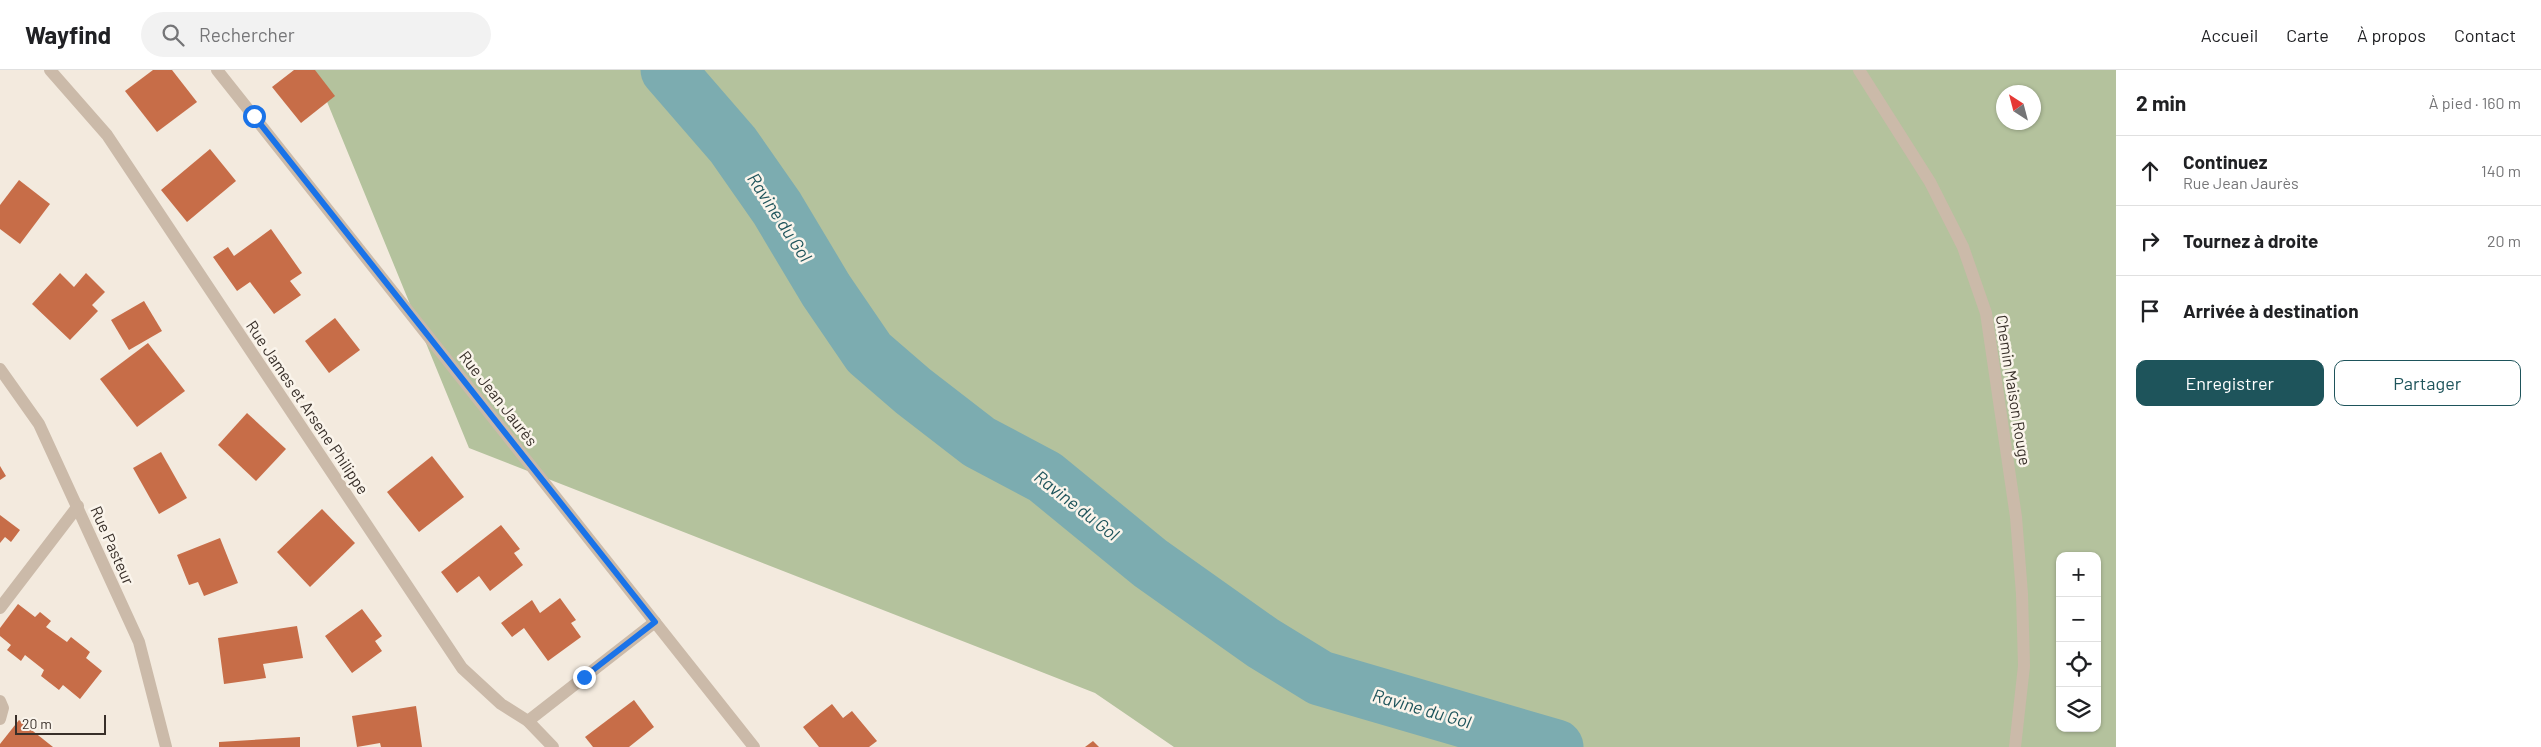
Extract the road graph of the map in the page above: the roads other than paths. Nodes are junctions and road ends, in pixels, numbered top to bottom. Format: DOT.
graph roads {
  1 [pos="50,70"];
  2 [pos="217,70"];
  3 [pos="1859,70"];
  4 [pos="0,369"];
  5 [pos="78,506"];
  6 [pos="0,608"];
  7 [pos="655,622"];
  8 [pos="0,701"];
  9 [pos="0,719"];
  10 [pos="528,721"];
  11 [pos="166,747"];
  12 [pos="554,747"];
  13 [pos="754,747"];
  14 [pos="2015,747"];
  1 -- 10 [label="street, Rue James et Arsene Philippe"];
  2 -- 7 [label="street, Rue Jean Jaurès"];
  3 -- 14 [label="street, Chemin Maison Rouge"];
  4 -- 5 [label="street, Rue Pasteur"];
  5 -- 6 [label="street"];
  5 -- 11 [label="street, Rue Pasteur"];
  7 -- 10 [label="street"];
  7 -- 13 [label="street, Rue Jean Jaurès"];
  8 -- 9 [label="street"];
  10 -- 12 [label="street, Rue James et Arsene Philippe"];
}
